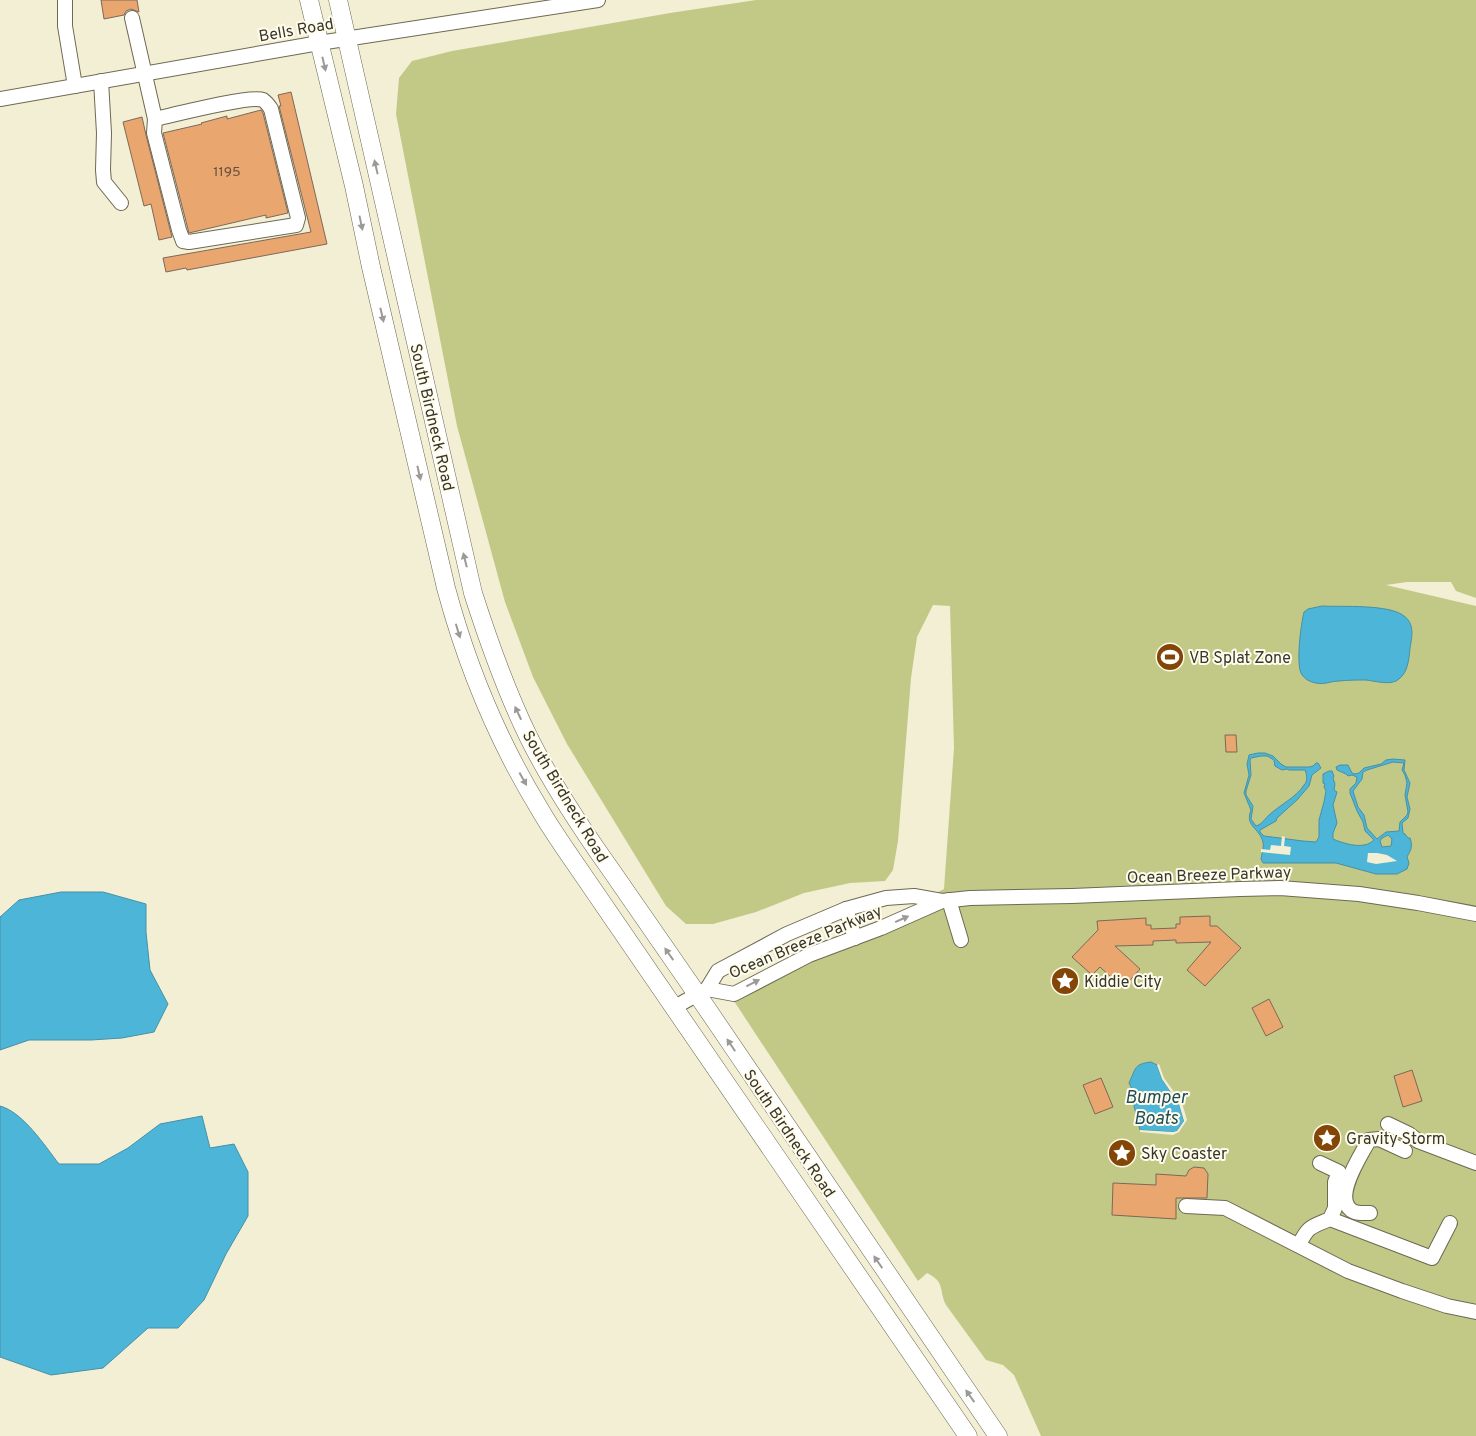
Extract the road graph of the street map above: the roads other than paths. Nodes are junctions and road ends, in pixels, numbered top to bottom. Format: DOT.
graph roads {
  1 [pos="65,0"];
  2 [pos="309,0"];
  3 [pos="338,0"];
  4 [pos="598,0"];
  5 [pos="132,18"];
  6 [pos="347,38"];
  7 [pos="319,42"];
  8 [pos="145,73"];
  9 [pos="102,81"];
  10 [pos="75,86"];
  11 [pos="0,99"];
  12 [pos="155,119"];
  13 [pos="121,203"];
  14 [pos="945,900"];
  15 [pos="846,909"];
  16 [pos="1476,914"];
  17 [pos="855,938"];
  18 [pos="961,940"];
  19 [pos="702,992"];
  20 [pos="673,1008"];
  21 [pos="1388,1124"];
  22 [pos="1405,1151"];
  23 [pos="1320,1163"];
  24 [pos="1476,1163"];
  25 [pos="1186,1206"];
  26 [pos="1349,1208"];
  27 [pos="1370,1213"];
  28 [pos="1335,1221"];
  29 [pos="1450,1223"];
  30 [pos="1299,1245"];
  31 [pos="1476,1312"];
  32 [pos="968,1436"];
  33 [pos="998,1436"];
  1 -- 10 [label="street"];
  2 -- 7 [label="main road, South Birdneck Road"];
  3 -- 6 [label="main road, South Birdneck Road"];
  4 -- 6 [label="street, Bells Road"];
  5 -- 8 [label="street"];
  6 -- 7 [label="street, Bells Road"];
  19 -- 6 [label="main road, South Birdneck Road, one-way"];
  7 -- 8 [label="street, Bells Road"];
  7 -- 20 [label="main road, South Birdneck Road, one-way"];
  8 -- 9 [label="street, Bells Road"];
  8 -- 12 [label="street"];
  9 -- 10 [label="street, Bells Road"];
  9 -- 13 [label="street"];
  10 -- 11 [label="street, Bells Road"];
  12 -- 12 [label="street"];
  14 -- 15 [label="street, Ocean Breeze Parkway"];
  14 -- 16 [label="street, Ocean Breeze Parkway"];
  17 -- 14 [label="street, Ocean Breeze Parkway, one-way"];
  14 -- 18 [label="street"];
  15 -- 17 [label="street"];
  15 -- 19 [label="street, Ocean Breeze Parkway"];
  19 -- 17 [label="street, Ocean Breeze Parkway, one-way"];
  19 -- 20 [label="street, Ocean Breeze Parkway"];
  33 -- 19 [label="main road, South Birdneck Road, one-way"];
  20 -- 32 [label="main road, South Birdneck Road"];
  21 -- 24 [label="street"];
  22 -- 26 [label="street"];
  23 -- 28 [label="street"];
  25 -- 30 [label="street"];
  26 -- 27 [label="street"];
  26 -- 28 [label="street"];
  28 -- 29 [label="street"];
  28 -- 30 [label="street"];
  30 -- 31 [label="street"];
}
